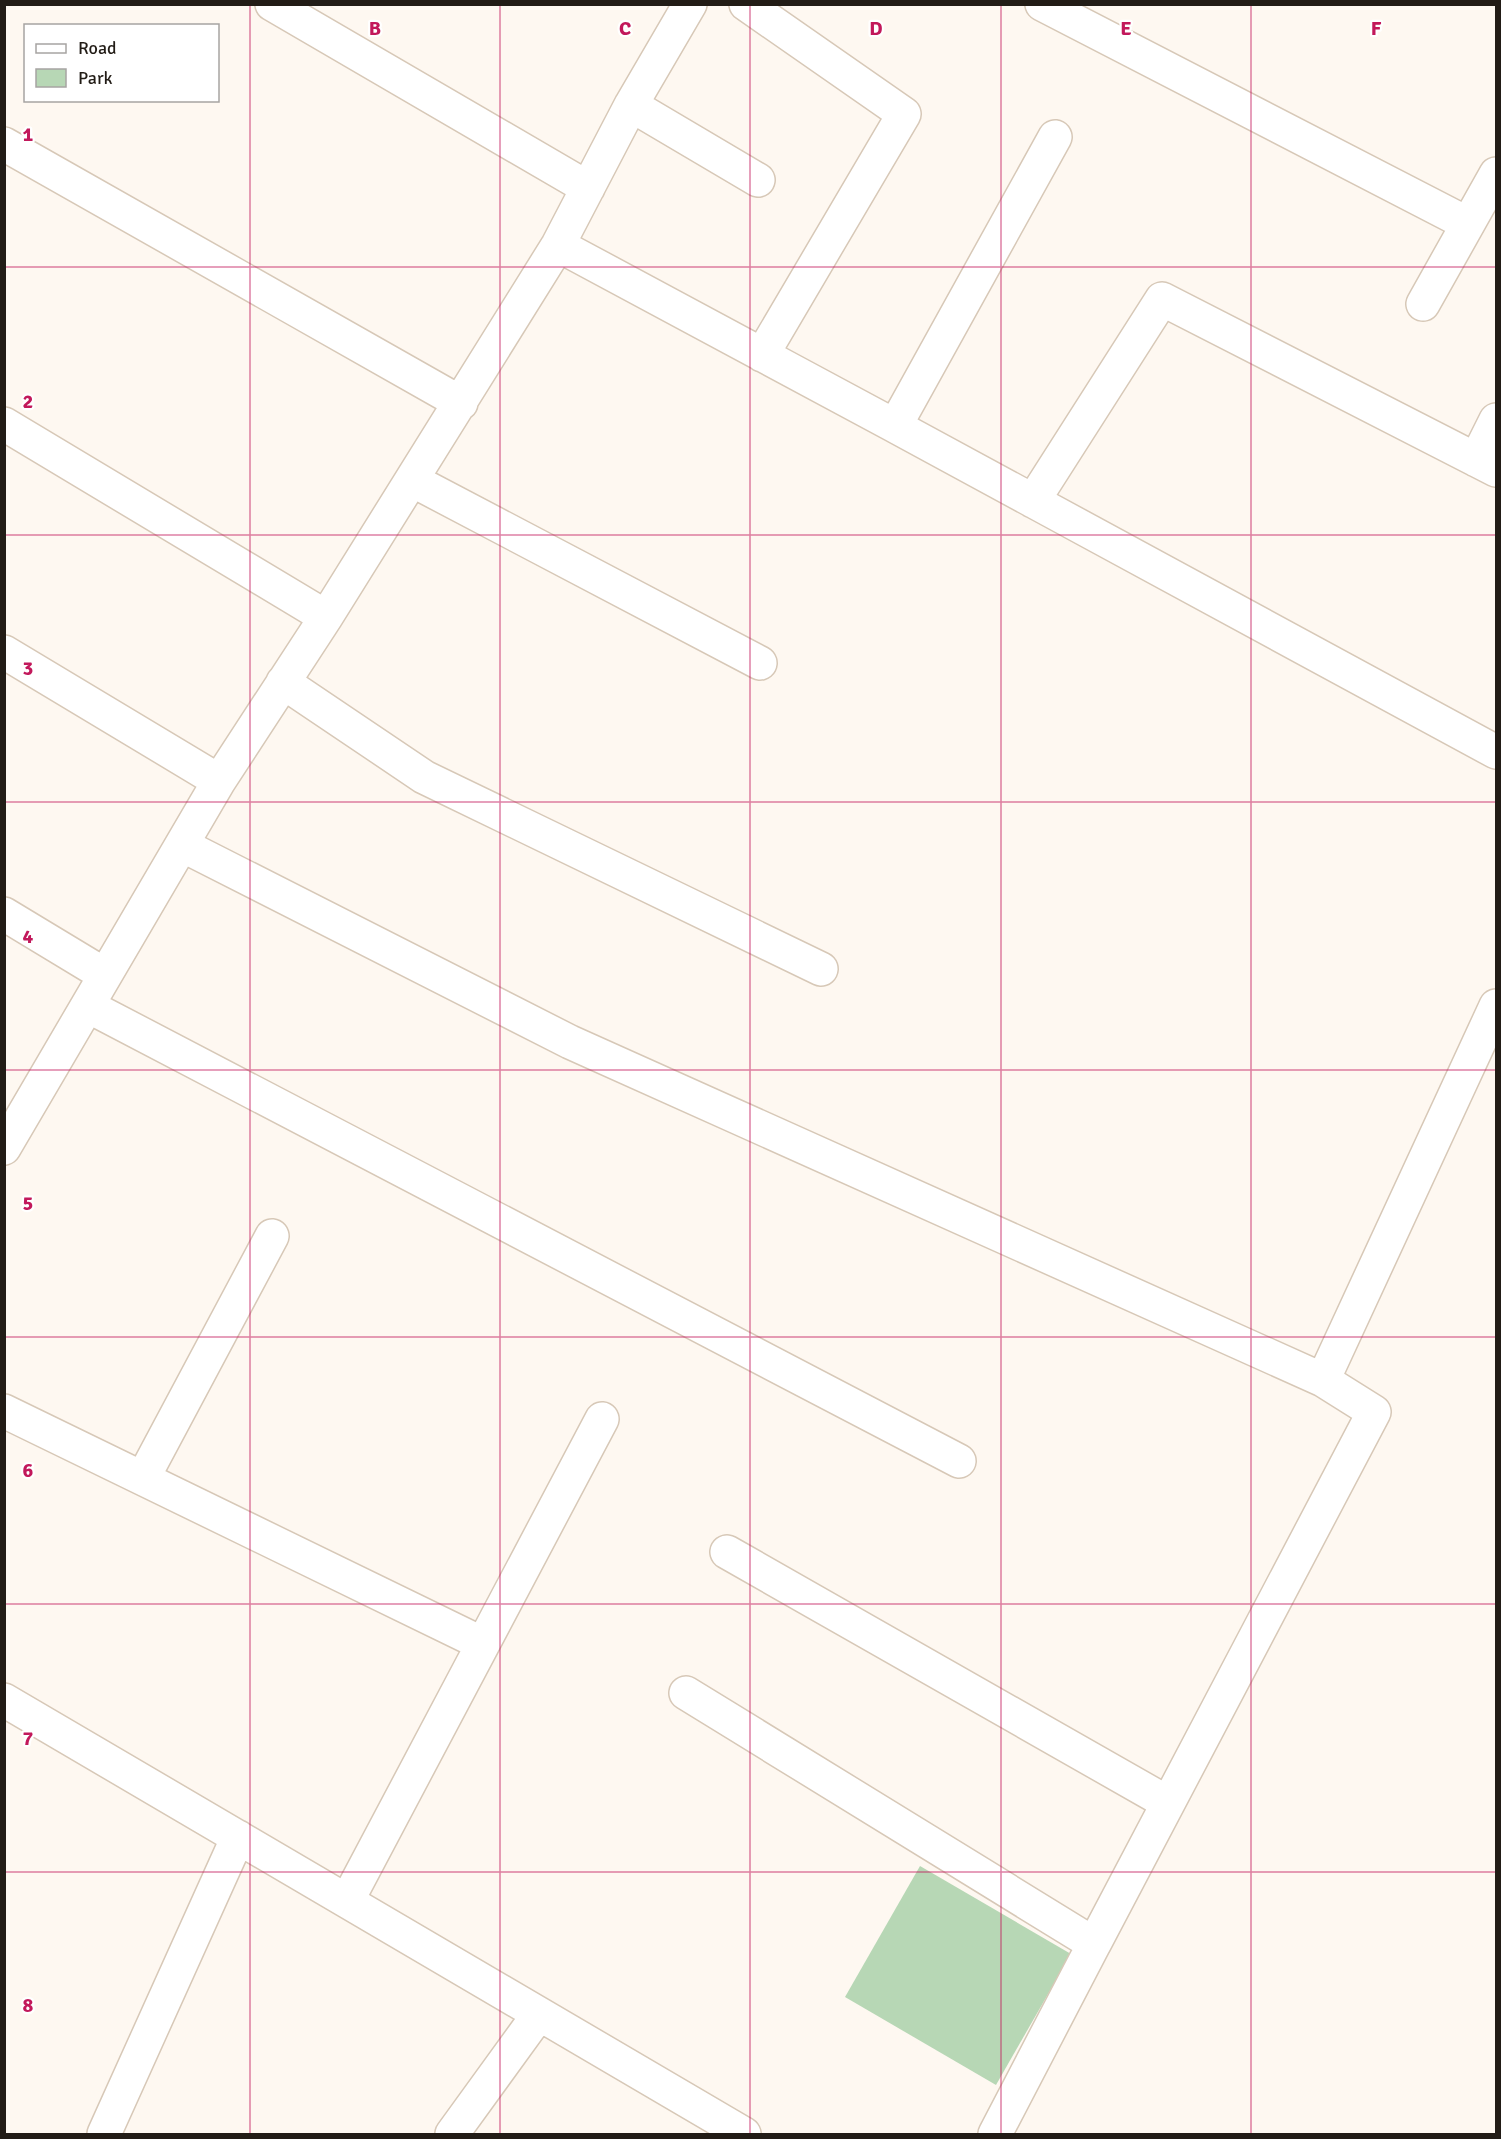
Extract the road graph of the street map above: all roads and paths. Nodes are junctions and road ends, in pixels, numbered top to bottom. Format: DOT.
graph roads {
  1 [pos="272,4"];
  2 [pos="690,4"];
  3 [pos="746,4"];
  4 [pos="1042,4"];
  5 [pos="631,105"];
  6 [pos="1055,137"];
  7 [pos="4,144"];
  8 [pos="1497,174"];
  9 [pos="758,180"];
  10 [pos="588,188"];
  11 [pos="1468,224"];
  12 [pos="558,245"];
  13 [pos="1423,304"];
  14 [pos="762,355"];
  15 [pos="461,403"];
  16 [pos="1497,420"];
  17 [pos="4,424"];
  18 [pos="895,426"];
  19 [pos="1486,465"];
  20 [pos="412,480"];
  21 [pos="1033,501"];
  22 [pos="326,617"];
  23 [pos="4,652"];
  24 [pos="760,663"];
  25 [pos="282,682"];
  26 [pos="1497,752"];
  27 [pos="219,781"];
  28 [pos="182,845"];
  29 [pos="4,914"];
  30 [pos="821,969"];
  31 [pos="105,975"];
  32 [pos="88,1006"];
  33 [pos="1497,1006"];
  34 [pos="4,1148"];
  35 [pos="272,1236"];
  36 [pos="1323,1380"];
  37 [pos="4,1411"];
  38 [pos="602,1419"];
  39 [pos="959,1461"];
  40 [pos="143,1478"];
  41 [pos="727,1552"];
  42 [pos="483,1644"];
  43 [pos="686,1693"];
  44 [pos="4,1700"];
  45 [pos="1168,1803"];
  46 [pos="238,1837"];
  47 [pos="347,1902"];
  48 [pos="1094,1944"];
  49 [pos="539,2014"];
  50 [pos="104,2134"];
  51 [pos="452,2134"];
  52 [pos="744,2134"];
  53 [pos="994,2134"];
  1 -- 10 [label="street"];
  2 -- 5 [label="street"];
  3 -- 14 [label="street"];
  4 -- 11 [label="street"];
  5 -- 9 [label="street"];
  5 -- 10 [label="street"];
  6 -- 18 [label="street"];
  7 -- 15 [label="street"];
  8 -- 11 [label="street"];
  10 -- 12 [label="street"];
  11 -- 13 [label="street"];
  12 -- 14 [label="street"];
  12 -- 15 [label="street"];
  14 -- 18 [label="street"];
  15 -- 20 [label="street"];
  16 -- 19 [label="street"];
  17 -- 22 [label="street"];
  18 -- 21 [label="street"];
  19 -- 21 [label="street"];
  20 -- 22 [label="street"];
  20 -- 24 [label="street"];
  21 -- 26 [label="street"];
  22 -- 25 [label="street"];
  23 -- 27 [label="street"];
  25 -- 27 [label="street"];
  25 -- 30 [label="street"];
  27 -- 28 [label="street"];
  28 -- 31 [label="street"];
  28 -- 36 [label="street"];
  29 -- 31 [label="street"];
  31 -- 32 [label="street"];
  32 -- 34 [label="street"];
  32 -- 39 [label="street"];
  33 -- 36 [label="street"];
  35 -- 40 [label="street"];
  36 -- 45 [label="street"];
  37 -- 40 [label="street"];
  38 -- 42 [label="street"];
  40 -- 42 [label="street"];
  41 -- 45 [label="street"];
  42 -- 47 [label="street"];
  43 -- 48 [label="street"];
  44 -- 46 [label="street"];
  45 -- 48 [label="street"];
  46 -- 47 [label="street"];
  46 -- 50 [label="street"];
  47 -- 49 [label="street"];
  48 -- 53 [label="street"];
  49 -- 51 [label="street"];
  49 -- 52 [label="street"];
}
